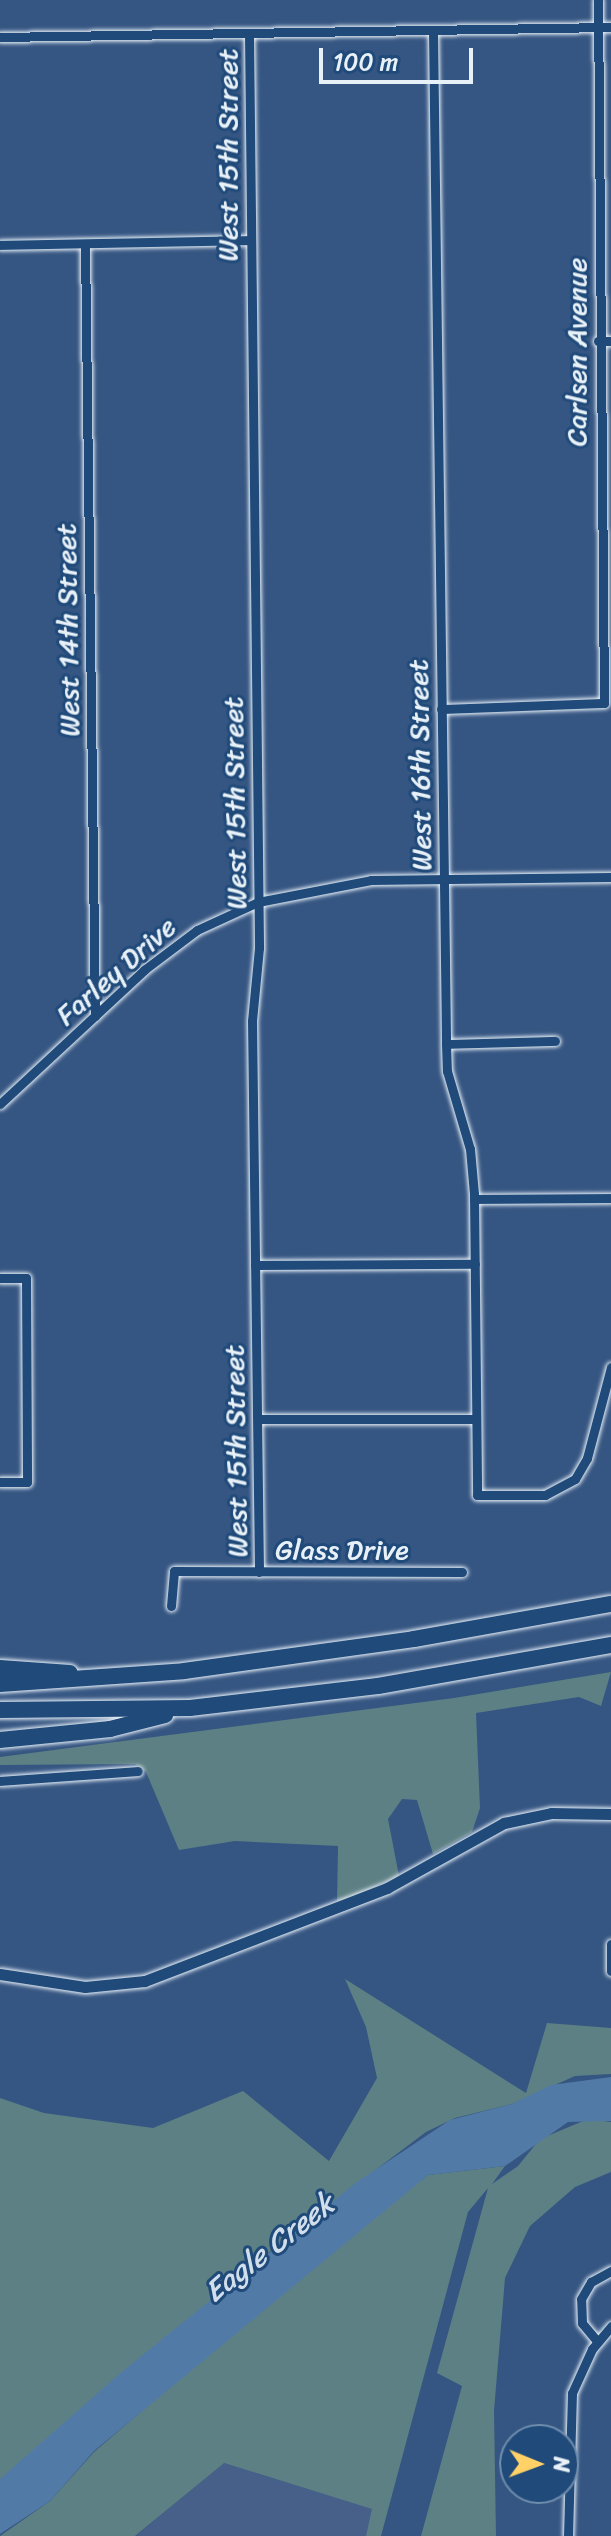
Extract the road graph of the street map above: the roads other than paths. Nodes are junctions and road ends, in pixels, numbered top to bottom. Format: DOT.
graph roads {
  1 [pos="598,0"];
  2 [pos="598,27"];
  3 [pos="611,27"];
  4 [pos="433,31"];
  5 [pos="249,34"];
  6 [pos="0,37"];
  7 [pos="250,240"];
  8 [pos="85,244"];
  9 [pos="0,245"];
  10 [pos="598,341"];
  11 [pos="611,341"];
  12 [pos="441,709"];
  13 [pos="611,877"];
  14 [pos="443,878"];
  15 [pos="258,902"];
  16 [pos="95,1016"];
  17 [pos="555,1041"];
  18 [pos="446,1044"];
  19 [pos="0,1104"];
  20 [pos="611,1198"];
  21 [pos="474,1199"];
  22 [pos="475,1264"];
  23 [pos="255,1265"];
  24 [pos="0,1278"];
  25 [pos="611,1367"];
  26 [pos="258,1419"];
  27 [pos="476,1419"];
  28 [pos="0,1482"];
  29 [pos="259,1572"];
  30 [pos="462,1572"];
  31 [pos="611,1604"];
  32 [pos="171,1606"];
  33 [pos="611,1645"];
  34 [pos="0,1668"];
  35 [pos="103,1677"];
  36 [pos="0,1684"];
  37 [pos="190,1708"];
  38 [pos="0,1710"];
  39 [pos="0,1740"];
  40 [pos="138,1771"];
  41 [pos="0,1781"];
  42 [pos="611,1814"];
  43 [pos="611,1944"];
  44 [pos="611,1971"];
  45 [pos="0,1974"];
  46 [pos="611,2271"];
  47 [pos="611,2326"];
  48 [pos="597,2341"];
  49 [pos="568,2536"];
  1 -- 2 [label="street, Carlsen Avenue"];
  2 -- 3 [label="street"];
  2 -- 4 [label="street"];
  2 -- 10 [label="street, Carlsen Avenue"];
  4 -- 5 [label="street"];
  4 -- 12 [label="street, West 16th Street"];
  5 -- 6 [label="street"];
  5 -- 7 [label="street, West 15th Street"];
  7 -- 8 [label="street"];
  7 -- 15 [label="street, West 15th Street"];
  8 -- 9 [label="street"];
  8 -- 16 [label="street, West 14th Street"];
  10 -- 11 [label="street"];
  10 -- 12 [label="street, Carlsen Avenue"];
  12 -- 14 [label="street, West 16th Street"];
  13 -- 14 [label="street, Farley Drive"];
  14 -- 15 [label="street, Farley Drive"];
  14 -- 18 [label="street, West 16th Street"];
  15 -- 16 [label="street, Farley Drive"];
  15 -- 23 [label="street, West 15th Street"];
  16 -- 19 [label="street, Farley Drive"];
  17 -- 18 [label="street"];
  18 -- 21 [label="street, West 16th Street"];
  20 -- 21 [label="street"];
  21 -- 22 [label="street, West 16th Street"];
  22 -- 23 [label="street"];
  22 -- 27 [label="street, West 16th Street"];
  23 -- 26 [label="street, West 15th Street"];
  24 -- 28 [label="street"];
  25 -- 27 [label="street, West 16th Street"];
  26 -- 27 [label="street"];
  26 -- 29 [label="street, West 15th Street"];
  29 -- 30 [label="street, Glass Drive"];
  29 -- 32 [label="street, Glass Drive"];
  31 -- 35 [label="highway"];
  33 -- 37 [label="highway"];
  34 -- 35 [label="highway"];
  35 -- 36 [label="highway"];
  37 -- 38 [label="highway"];
  37 -- 39 [label="highway"];
  40 -- 41 [label="street"];
  42 -- 45 [label="street"];
  43 -- 44 [label="street"];
  46 -- 48 [label="street"];
  47 -- 48 [label="street"];
  48 -- 49 [label="street"];
}
